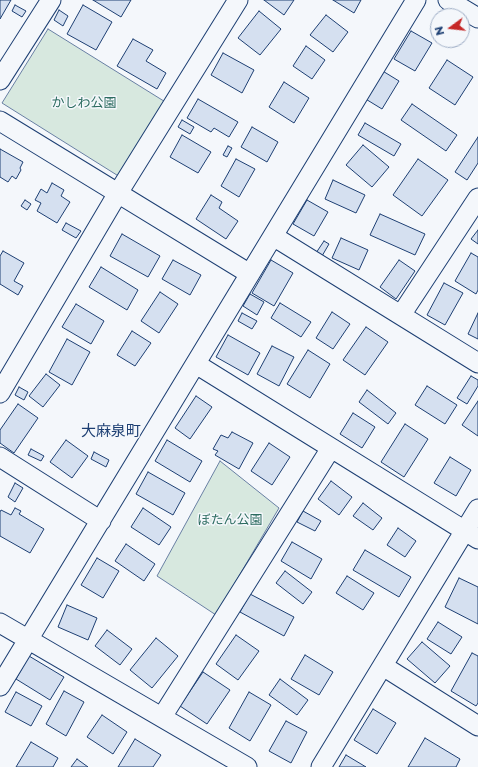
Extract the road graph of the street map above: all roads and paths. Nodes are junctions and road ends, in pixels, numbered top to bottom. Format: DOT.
graph roads {
  1 [pos="50,0"];
  2 [pos="238,0"];
  3 [pos="416,0"];
  4 [pos="448,0"];
  5 [pos="478,18"];
  6 [pos="0,80"];
  7 [pos="0,121"];
  8 [pos="118,193"];
  9 [pos="478,198"];
  10 [pos="273,236"];
  11 [pos="250,274"];
  12 [pos="401,315"];
  13 [pos="478,363"];
  14 [pos="196,364"];
  15 [pos="0,393"];
  16 [pos="331,448"];
  17 [pos="0,457"];
  18 [pos="478,509"];
  19 [pos="101,521"];
  20 [pos="471,535"];
  21 [pos="0,623"];
  22 [pos="29,640"];
  23 [pos="383,666"];
  24 [pos="0,686"];
  25 [pos="162,717"];
  26 [pos="478,726"];
  27 [pos="247,767"];
  28 [pos="321,767"];
  1 -- 6 [label="street"];
  2 -- 8 [label="street"];
  3 -- 10 [label="street"];
  4 -- 5 [label="street"];
  7 -- 8 [label="street"];
  8 -- 11 [label="street"];
  8 -- 15 [label="street"];
  9 -- 12 [label="street"];
  10 -- 11 [label="street"];
  10 -- 12 [label="street"];
  11 -- 14 [label="street"];
  12 -- 13 [label="street"];
  14 -- 16 [label="street"];
  14 -- 19 [label="street"];
  16 -- 20 [label="street"];
  16 -- 25 [label="street"];
  17 -- 19 [label="street"];
  18 -- 20 [label="street"];
  19 -- 22 [label="street"];
  20 -- 23 [label="street"];
  21 -- 22 [label="street"];
  22 -- 24 [label="street"];
  22 -- 25 [label="street"];
  23 -- 26 [label="street"];
  23 -- 28 [label="street"];
  25 -- 27 [label="street"];
}
